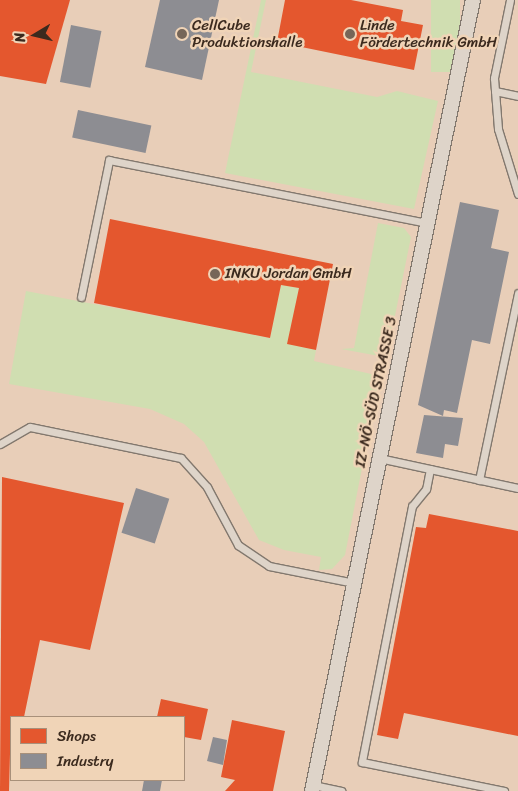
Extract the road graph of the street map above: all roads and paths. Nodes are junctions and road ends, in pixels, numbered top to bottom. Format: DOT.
graph roads {
  1 [pos="473,0"];
  2 [pos="510,0"];
  3 [pos="495,91"];
  4 [pos="518,96"];
  5 [pos="518,194"];
  6 [pos="427,223"];
  7 [pos="518,294"];
  8 [pos="81,296"];
  9 [pos="0,444"];
  10 [pos="378,458"];
  11 [pos="430,469"];
  12 [pos="479,480"];
  13 [pos="518,488"];
  14 [pos="354,583"];
  15 [pos="312,788"];
  16 [pos="341,791"];
  17 [pos="504,791"];
  1 -- 6 [label="street, IZ-NÖ-SÜD STRASSE 3"];
  2 -- 3 [label="lane"];
  3 -- 4 [label="lane"];
  3 -- 5 [label="lane"];
  6 -- 8 [label="lane"];
  6 -- 10 [label="street, IZ-NÖ-SÜD STRASSE 3"];
  7 -- 12 [label="lane"];
  9 -- 14 [label="lane"];
  10 -- 11 [label="lane"];
  10 -- 14 [label="street, IZ-NÖ-SÜD STRASSE 3"];
  11 -- 12 [label="lane"];
  11 -- 17 [label="lane"];
  12 -- 13 [label="lane"];
  14 -- 15 [label="street, IZ-NÖ-SÜD STRASSE 3"];
  15 -- 16 [label="lane"];
}
